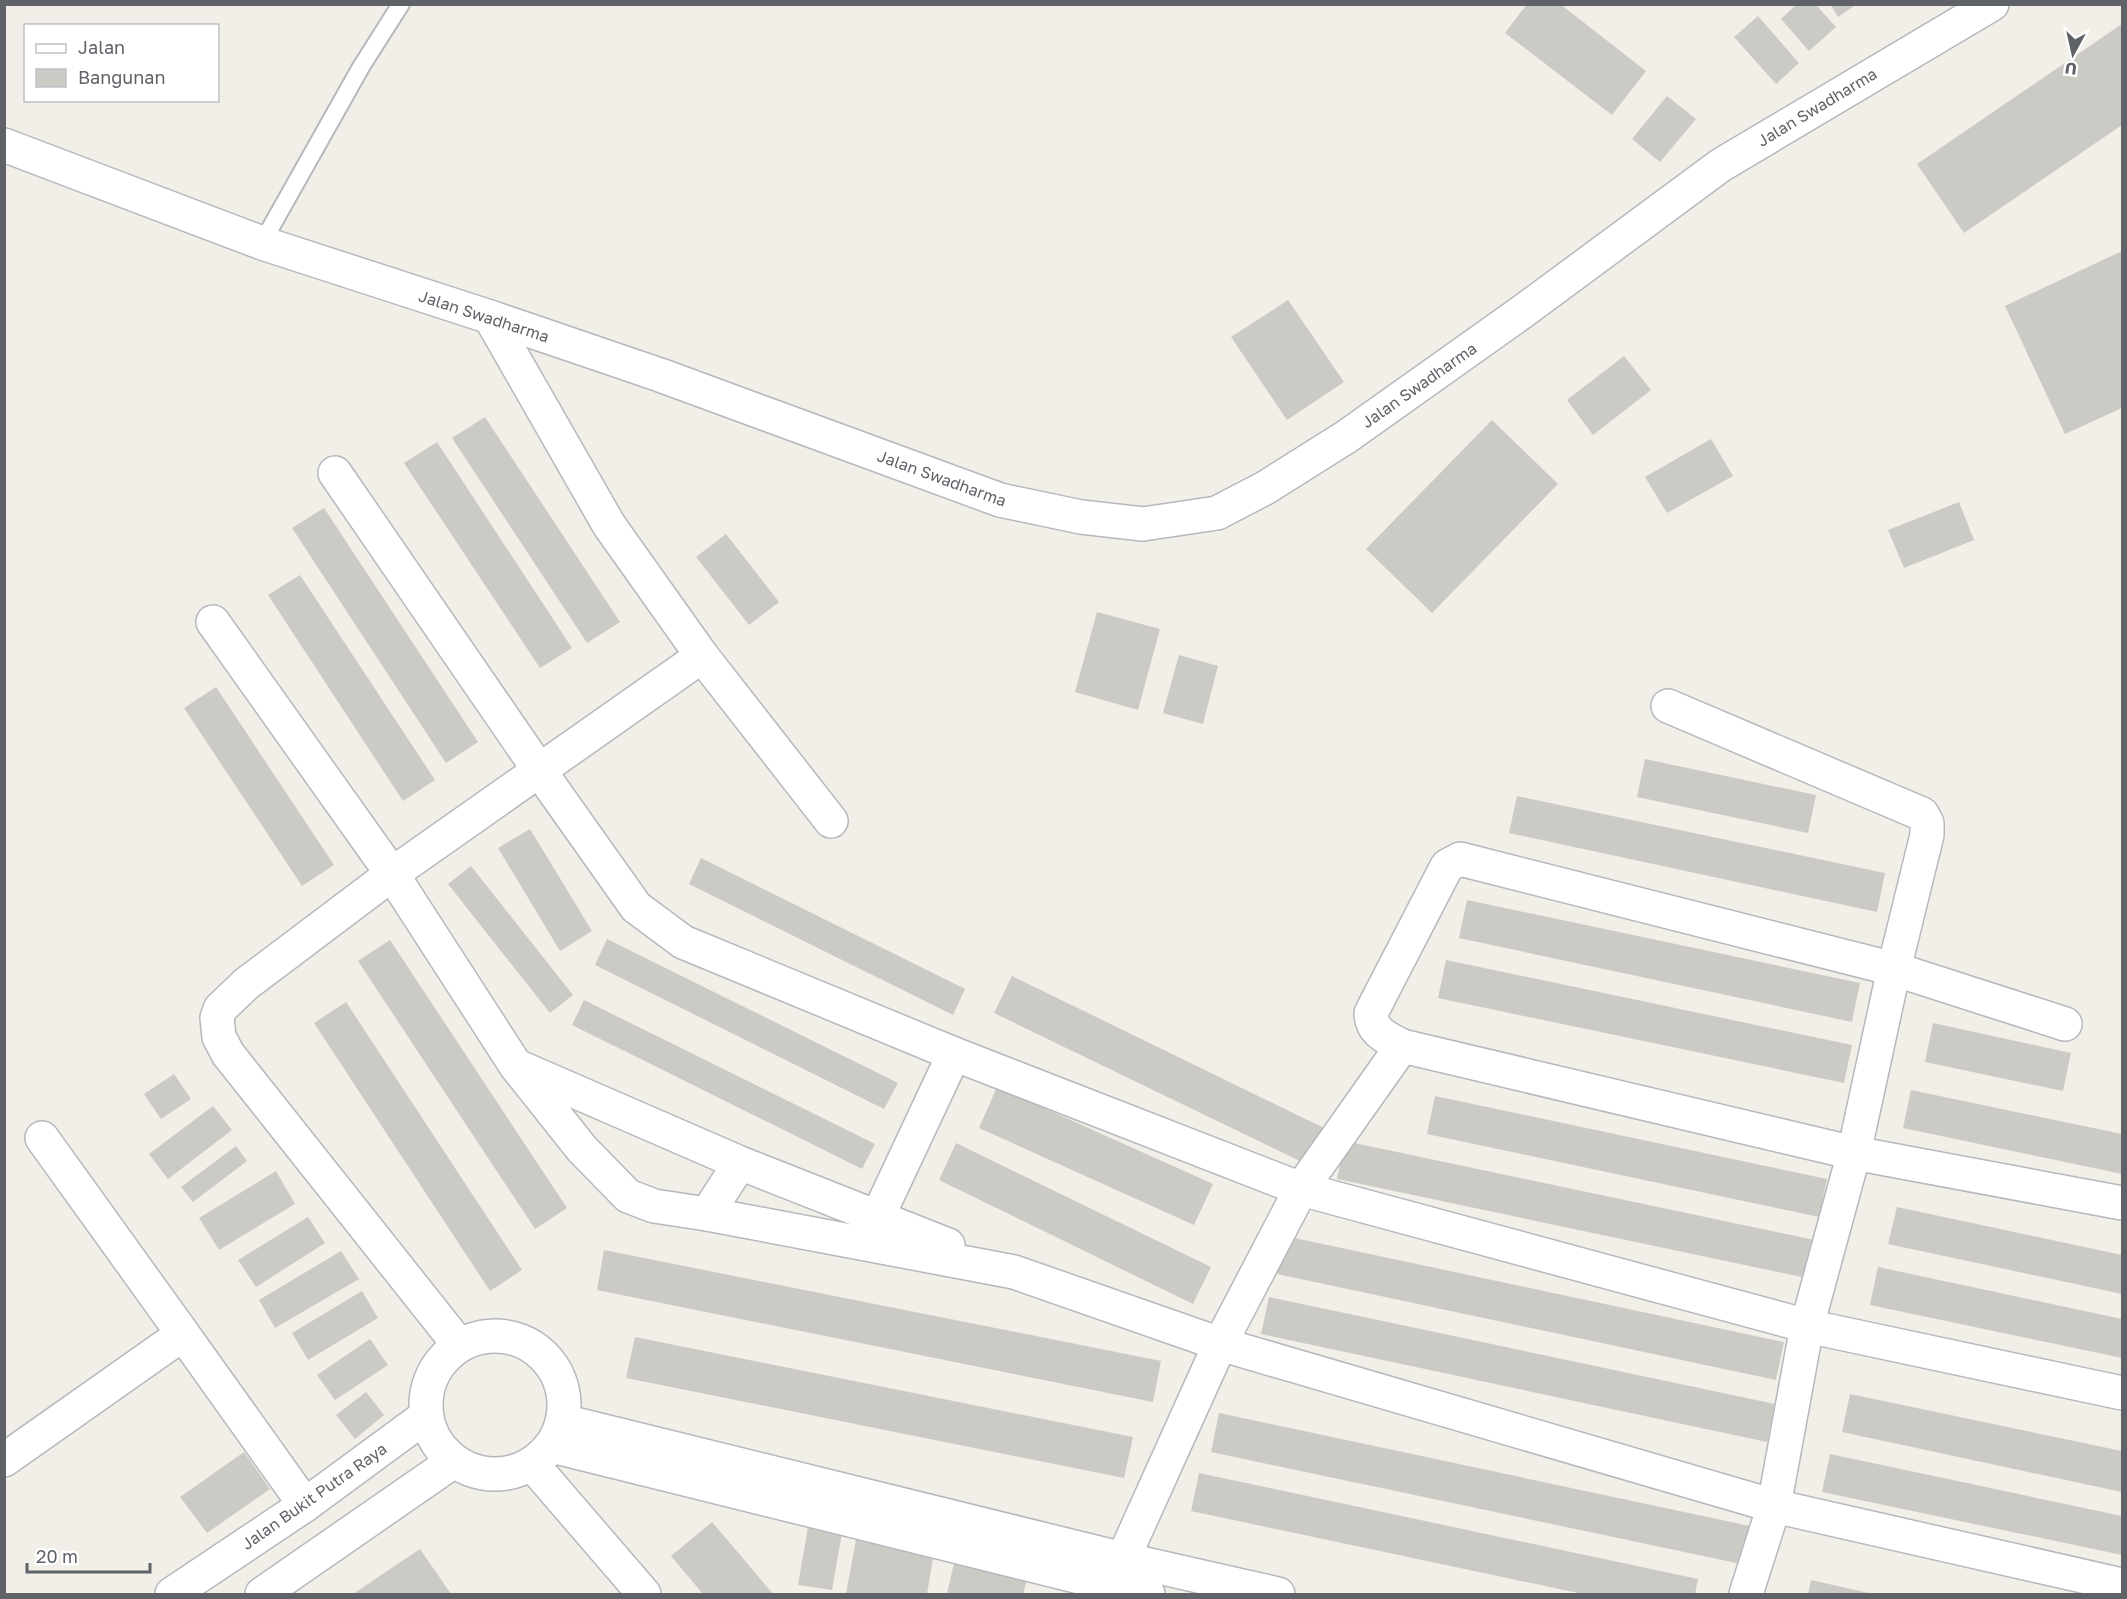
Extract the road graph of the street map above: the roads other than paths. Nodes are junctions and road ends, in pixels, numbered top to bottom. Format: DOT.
graph roads {
  1 [pos="401,4"];
  2 [pos="1992,4"];
  3 [pos="1952,17"];
  4 [pos="4,145"];
  5 [pos="262,243"];
  6 [pos="490,317"];
  7 [pos="334,473"];
  8 [pos="213,622"];
  9 [pos="702,656"];
  10 [pos="1668,706"];
  11 [pos="539,770"];
  12 [pos="831,821"];
  13 [pos="392,874"];
  14 [pos="1894,969"];
  15 [pos="2065,1024"];
  16 [pos="1402,1046"];
  17 [pos="954,1054"];
  18 [pos="516,1066"];
  19 [pos="42,1138"];
  20 [pos="1854,1153"];
  21 [pos="740,1163"];
  22 [pos="1301,1189"];
  23 [pos="2122,1203"];
  24 [pos="706,1214"];
  25 [pos="878,1216"];
  26 [pos="1014,1272"];
  27 [pos="1807,1326"];
  28 [pos="183,1335"];
  29 [pos="1220,1344"];
  30 [pos="459,1345"];
  31 [pos="2122,1393"];
  32 [pos="426,1416"];
  33 [pos="549,1444"];
  34 [pos="6,1456"];
  35 [pos="454,1461"];
  36 [pos="305,1505"];
  37 [pos="1774,1506"];
  38 [pos="1116,1580"];
  39 [pos="2122,1586"];
  40 [pos="172,1594"];
  41 [pos="262,1594"];
  42 [pos="644,1594"];
  43 [pos="1148,1594"];
  44 [pos="1278,1594"];
  45 [pos="1746,1594"];
  1 -- 5 [label="lane"];
  2 -- 3 [label="street, Jalan Swadharma"];
  3 -- 6 [label="street, Jalan Swadharma"];
  4 -- 5 [label="street, Jalan Swadharma"];
  5 -- 6 [label="street, Jalan Swadharma"];
  6 -- 9 [label="street"];
  7 -- 11 [label="street"];
  8 -- 13 [label="street"];
  9 -- 11 [label="street"];
  9 -- 12 [label="street"];
  10 -- 14 [label="street"];
  11 -- 13 [label="street"];
  11 -- 17 [label="street"];
  13 -- 18 [label="street"];
  13 -- 30 [label="street"];
  14 -- 15 [label="street"];
  14 -- 16 [label="street"];
  14 -- 20 [label="street"];
  16 -- 20 [label="street"];
  16 -- 22 [label="street"];
  17 -- 22 [label="street"];
  17 -- 25 [label="street"];
  18 -- 21 [label="street"];
  18 -- 24 [label="street"];
  19 -- 28 [label="street"];
  20 -- 23 [label="street"];
  20 -- 27 [label="street"];
  21 -- 24 [label="street"];
  21 -- 25 [label="street"];
  22 -- 27 [label="street"];
  22 -- 29 [label="street"];
  24 -- 26 [label="street"];
  25 -- 26 [label="street"];
  26 -- 29 [label="street"];
  27 -- 31 [label="street"];
  27 -- 37 [label="street"];
  28 -- 34 [label="street"];
  28 -- 36 [label="street"];
  29 -- 37 [label="street"];
  29 -- 38 [label="street"];
  30 -- 32 [label="street"];
  30 -- 33 [label="street"];
  32 -- 35 [label="street"];
  32 -- 36 [label="street, Jalan Bukit Putra Raya"];
  33 -- 35 [label="street"];
  33 -- 38 [label="street"];
  33 -- 42 [label="street"];
  35 -- 41 [label="street"];
  36 -- 40 [label="street, Jalan Bukit Putra Raya"];
  37 -- 39 [label="street"];
  37 -- 45 [label="street"];
  38 -- 43 [label="street"];
  38 -- 44 [label="street"];
}
